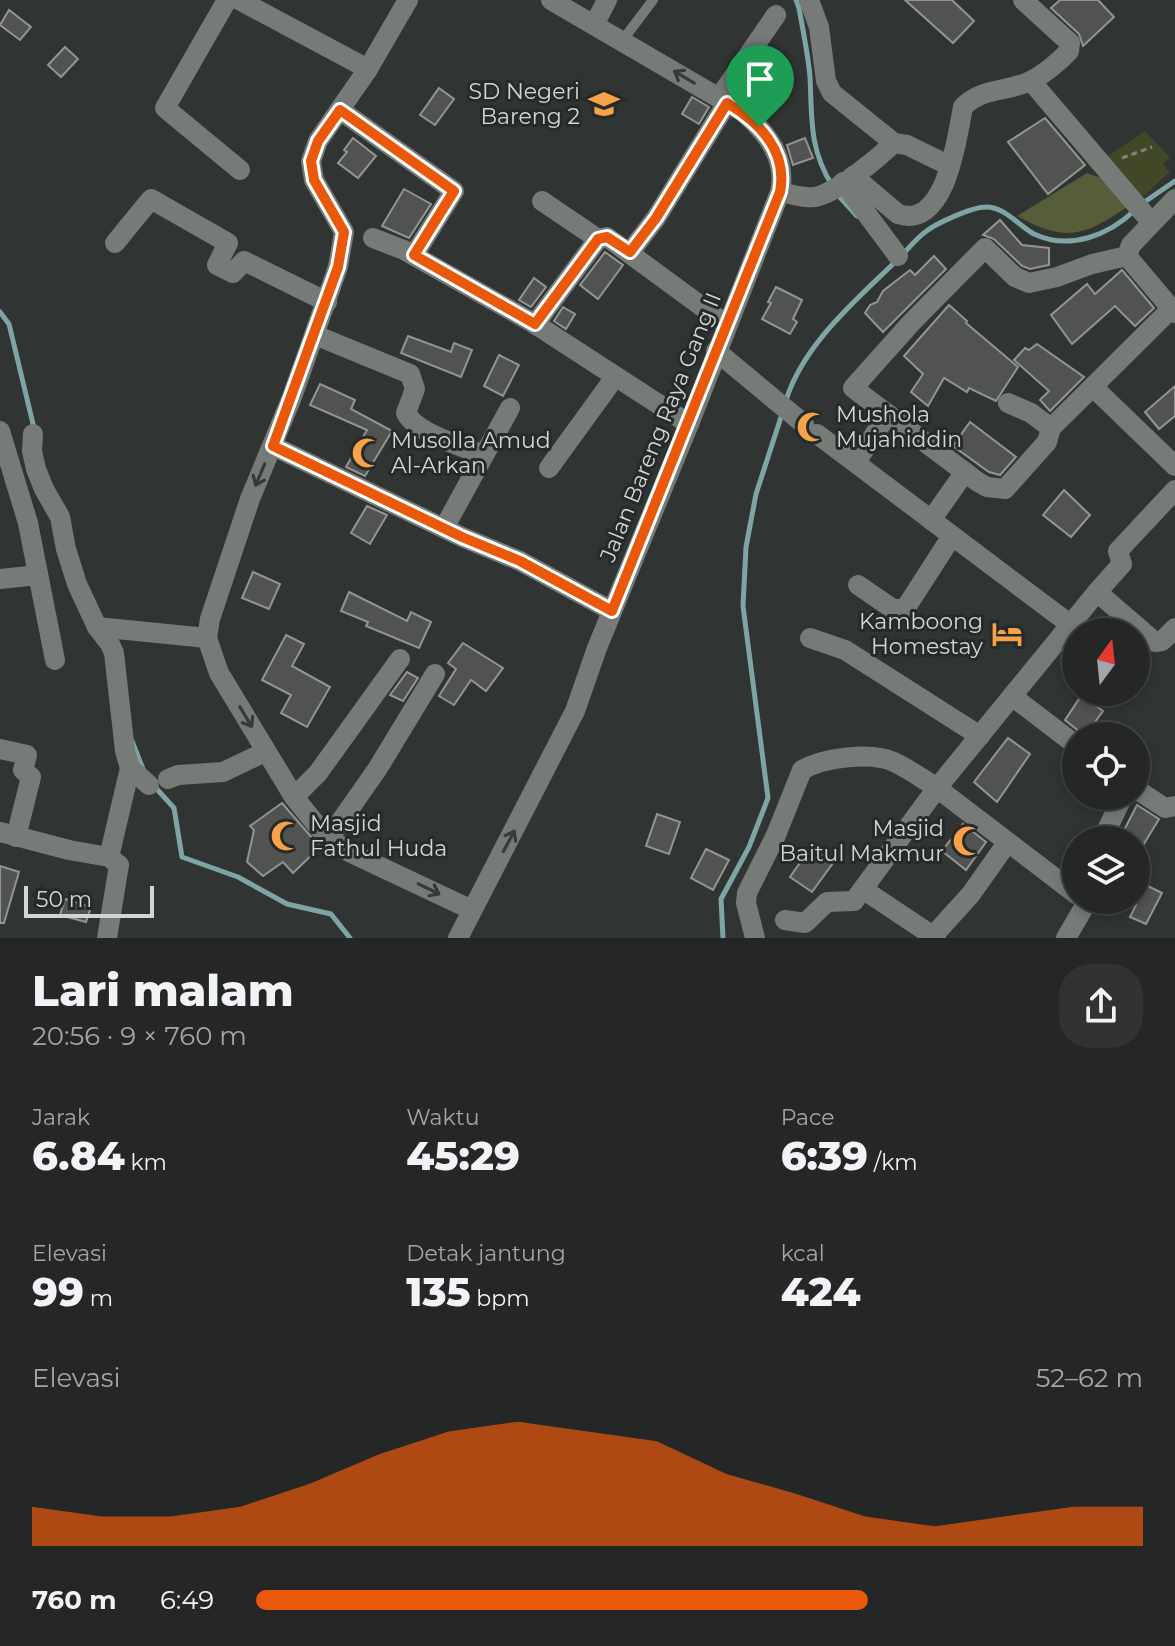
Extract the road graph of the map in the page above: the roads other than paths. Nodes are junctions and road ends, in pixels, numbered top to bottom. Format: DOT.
graph roads {
  1 [pos="227,0"];
  2 [pos="239,0"];
  3 [pos="408,0"];
  4 [pos="551,0"];
  5 [pos="607,0"];
  6 [pos="653,0"];
  7 [pos="809,0"];
  8 [pos="1030,2"];
  9 [pos="776,15"];
  10 [pos="594,25"];
  11 [pos="622,41"];
  12 [pos="368,69"];
  13 [pos="1031,81"];
  14 [pos="723,100"];
  15 [pos="340,110"];
  16 [pos="894,143"];
  17 [pos="950,166"];
  18 [pos="240,170"];
  19 [pos="840,184"];
  20 [pos="780,192"];
  21 [pos="1175,199"];
  22 [pos="542,201"];
  23 [pos="1143,213"];
  24 [pos="373,238"];
  25 [pos="598,239"];
  26 [pos="115,243"];
  27 [pos="630,252"];
  28 [pos="414,255"];
  29 [pos="898,256"];
  30 [pos="1127,256"];
  31 [pos="327,302"];
  32 [pos="1173,311"];
  33 [pos="535,324"];
  34 [pos="727,325"];
  35 [pos="315,335"];
  36 [pos="716,351"];
  37 [pos="615,377"];
  38 [pos="1093,387"];
  39 [pos="1008,403"];
  40 [pos="510,408"];
  41 [pos="888,414"];
  42 [pos="689,424"];
  43 [pos="1051,428"];
  44 [pos="0,431"];
  45 [pos="33,434"];
  46 [pos="273,446"];
  47 [pos="484,455"];
  48 [pos="856,462"];
  49 [pos="1175,466"];
  50 [pos="549,468"];
  51 [pos="965,472"];
  52 [pos="1175,490"];
  53 [pos="931,520"];
  54 [pos="444,528"];
  55 [pos="952,536"];
  56 [pos="38,575"];
  57 [pos="0,579"];
  58 [pos="858,585"];
  59 [pos="1097,592"];
  60 [pos="612,611"];
  61 [pos="1062,618"];
  62 [pos="1077,618"];
  63 [pos="102,626"];
  64 [pos="1175,628"];
  65 [pos="1062,636"];
  66 [pos="207,638"];
  67 [pos="810,638"];
  68 [pos="400,659"];
  69 [pos="55,660"];
  70 [pos="435,674"];
  71 [pos="1013,697"];
  72 [pos="1062,734"];
  73 [pos="980,736"];
  74 [pos="0,749"];
  75 [pos="265,752"];
  76 [pos="130,768"];
  77 [pos="937,788"];
  78 [pos="294,797"];
  79 [pos="1150,798"];
  80 [pos="1175,806"];
  81 [pos="8,834"];
  82 [pos="329,838"];
  83 [pos="1007,843"];
  84 [pos="109,857"];
  85 [pos="1062,883"];
  86 [pos="864,890"];
  87 [pos="472,910"];
  88 [pos="1080,914"];
  89 [pos="785,920"];
  90 [pos="935,937"];
  91 [pos="107,938"];
  92 [pos="458,938"];
  93 [pos="755,938"];
  94 [pos="1066,938"];
  1 -- 18 [label="street"];
  2 -- 12 [label="street"];
  3 -- 12 [label="street"];
  4 -- 10 [label="street"];
  5 -- 10 [label="street"];
  6 -- 11 [label="lane"];
  7 -- 16 [label="street"];
  8 -- 13 [label="street"];
  9 -- 14 [label="street"];
  10 -- 11 [label="street"];
  14 -- 11 [label="street, one-way"];
  12 -- 15 [label="street"];
  13 -- 17 [label="street"];
  13 -- 23 [label="street"];
  14 -- 20 [label="street"];
  14 -- 27 [label="street"];
  15 -- 28 [label="street"];
  15 -- 31 [label="street"];
  16 -- 17 [label="street"];
  16 -- 19 [label="street"];
  17 -- 19 [label="street"];
  19 -- 20 [label="street"];
  19 -- 29 [label="street"];
  20 -- 34 [label="street, Jalan Bareng Raya Gang II"];
  21 -- 23 [label="street"];
  22 -- 25 [label="street"];
  23 -- 30 [label="street"];
  24 -- 28 [label="street"];
  25 -- 27 [label="street"];
  25 -- 33 [label="street"];
  26 -- 31 [label="street"];
  27 -- 34 [label="street"];
  28 -- 33 [label="street"];
  30 -- 32 [label="street"];
  30 -- 41 [label="street"];
  31 -- 35 [label="street"];
  32 -- 38 [label="street"];
  33 -- 37 [label="street"];
  34 -- 36 [label="street, Jalan Bareng Raya Gang II"];
  35 -- 46 [label="street"];
  35 -- 47 [label="street"];
  36 -- 42 [label="street, Jalan Bareng Raya Gang II"];
  36 -- 48 [label="street"];
  37 -- 42 [label="street"];
  37 -- 50 [label="street"];
  38 -- 43 [label="street"];
  38 -- 49 [label="street"];
  39 -- 43 [label="street"];
  40 -- 47 [label="street"];
  41 -- 48 [label="street"];
  41 -- 51 [label="street"];
  42 -- 60 [label="street, Jalan Bareng Raya Gang II"];
  43 -- 51 [label="street"];
  44 -- 56 [label="street"];
  45 -- 63 [label="street"];
  46 -- 54 [label="street"];
  46 -- 66 [label="street, one-way"];
  47 -- 54 [label="street"];
  48 -- 53 [label="street"];
  51 -- 53 [label="street"];
  52 -- 59 [label="street"];
  53 -- 55 [label="street"];
  54 -- 60 [label="street"];
  55 -- 58 [label="street"];
  55 -- 61 [label="street"];
  56 -- 57 [label="street"];
  56 -- 69 [label="street"];
  59 -- 62 [label="street"];
  59 -- 64 [label="street"];
  87 -- 60 [label="street, Jalan Bareng Raya Gang II, one-way"];
  63 -- 66 [label="street"];
  63 -- 76 [label="street"];
  65 -- 71 [label="street"];
  66 -- 75 [label="street, one-way"];
  67 -- 73 [label="street"];
  68 -- 78 [label="street"];
  70 -- 82 [label="street"];
  71 -- 72 [label="street"];
  71 -- 73 [label="street"];
  73 -- 77 [label="street"];
  74 -- 81 [label="street"];
  75 -- 76 [label="street"];
  75 -- 78 [label="street"];
  76 -- 84 [label="street"];
  77 -- 83 [label="street"];
  77 -- 86 [label="street"];
  77 -- 93 [label="street"];
  78 -- 82 [label="street"];
  79 -- 80 [label="street"];
  81 -- 84 [label="street"];
  82 -- 87 [label="street, one-way"];
  83 -- 85 [label="street"];
  83 -- 90 [label="street"];
  84 -- 91 [label="street"];
  86 -- 89 [label="street"];
  86 -- 90 [label="street"];
  87 -- 92 [label="street, Jalan Bareng Raya Gang II"];
  88 -- 94 [label="street"];
}
